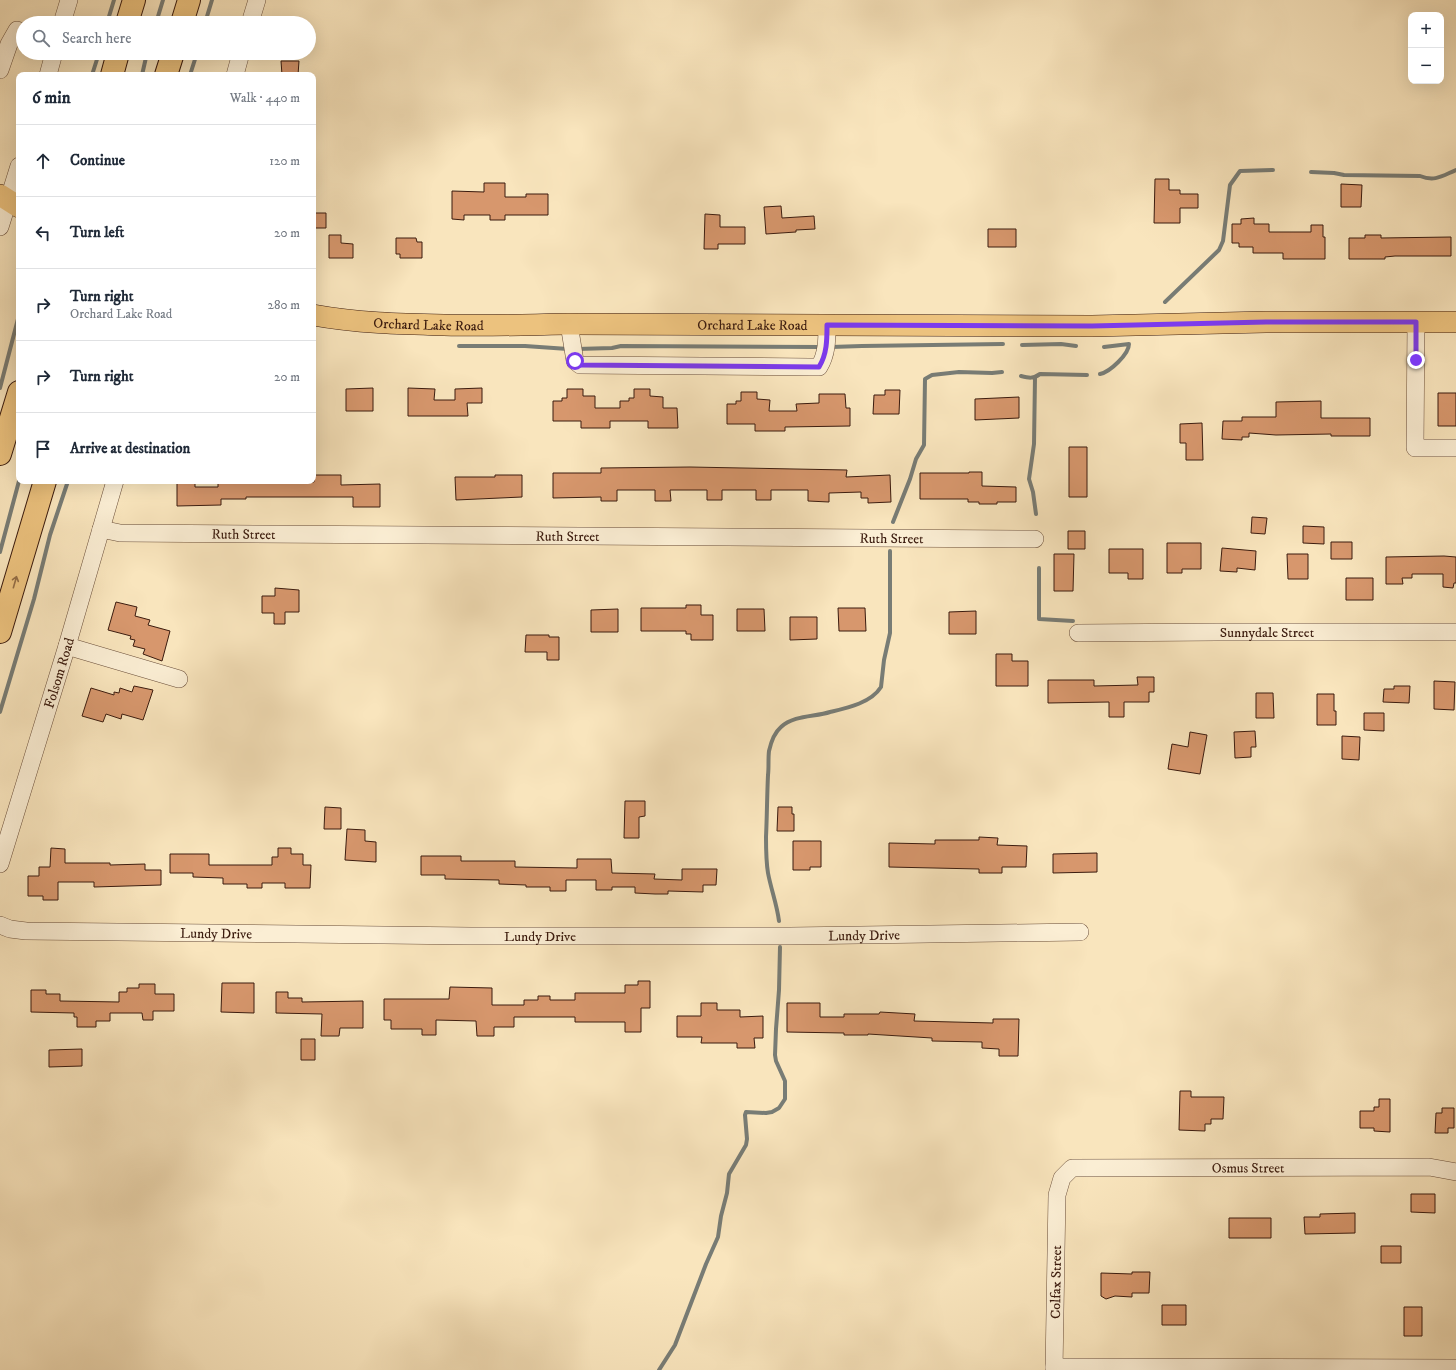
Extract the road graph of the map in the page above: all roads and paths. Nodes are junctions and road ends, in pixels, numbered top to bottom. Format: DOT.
graph roads {
  1 [pos="68,0"];
  2 [pos="134,0"];
  3 [pos="189,0"];
  4 [pos="257,0"];
  5 [pos="64,16"];
  6 [pos="129,16"];
  7 [pos="184,16"];
  8 [pos="252,16"];
  9 [pos="16,32"];
  10 [pos="52,60"];
  11 [pos="116,60"];
  12 [pos="171,60"];
  13 [pos="239,60"];
  14 [pos="0,70"];
  15 [pos="49,72"];
  16 [pos="113,72"];
  17 [pos="167,72"];
  18 [pos="236,72"];
  19 [pos="16,176"];
  20 [pos="9,201"];
  21 [pos="0,227"];
  22 [pos="316,315"];
  23 [pos="1416,322"];
  24 [pos="1456,322"];
  25 [pos="569,324"];
  26 [pos="827,325"];
  27 [pos="16,402"];
  28 [pos="1456,448"];
  29 [pos="0,454"];
  30 [pos="44,484"];
  31 [pos="114,484"];
  32 [pos="101,529"];
  33 [pos="1035,538"];
  34 [pos="0,632"];
  35 [pos="1456,632"];
  36 [pos="1078,634"];
  37 [pos="67,646"];
  38 [pos="179,679"];
  39 [pos="0,864"];
  40 [pos="0,925"];
  41 [pos="1080,932"];
  42 [pos="1456,1172"];
  43 [pos="1057,1195"];
  44 [pos="1054,1368"];
  45 [pos="1456,1368"];
  1 -- 5 [label="street"];
  2 -- 6 [label="highway"];
  3 -- 7 [label="highway"];
  4 -- 8 [label="street"];
  9 -- 14 [label="street"];
  10 -- 15 [label="street"];
  11 -- 16 [label="highway"];
  12 -- 17 [label="highway"];
  13 -- 18 [label="street"];
  19 -- 20 [label="street"];
  20 -- 21 [label="street"];
  22 -- 25 [label="main road, Orchard Lake Road"];
  23 -- 24 [label="main road, Orchard Lake Road"];
  23 -- 26 [label="main road, Orchard Lake Road"];
  23 -- 28 [label="street"];
  25 -- 26 [label="main road, Orchard Lake Road"];
  25 -- 26 [label="street"];
  27 -- 29 [label="highway"];
  34 -- 30 [label="highway, one-way"];
  31 -- 32 [label="street, Folsom Road"];
  32 -- 33 [label="street, Ruth Street"];
  32 -- 37 [label="street, Folsom Road"];
  35 -- 36 [label="street, Sunnydale Street"];
  37 -- 38 [label="street"];
  37 -- 39 [label="street, Folsom Road"];
  40 -- 41 [label="street, Lundy Drive"];
  42 -- 43 [label="street, Osmus Street"];
  43 -- 44 [label="street, Colfax Street"];
  44 -- 45 [label="street"];
}
